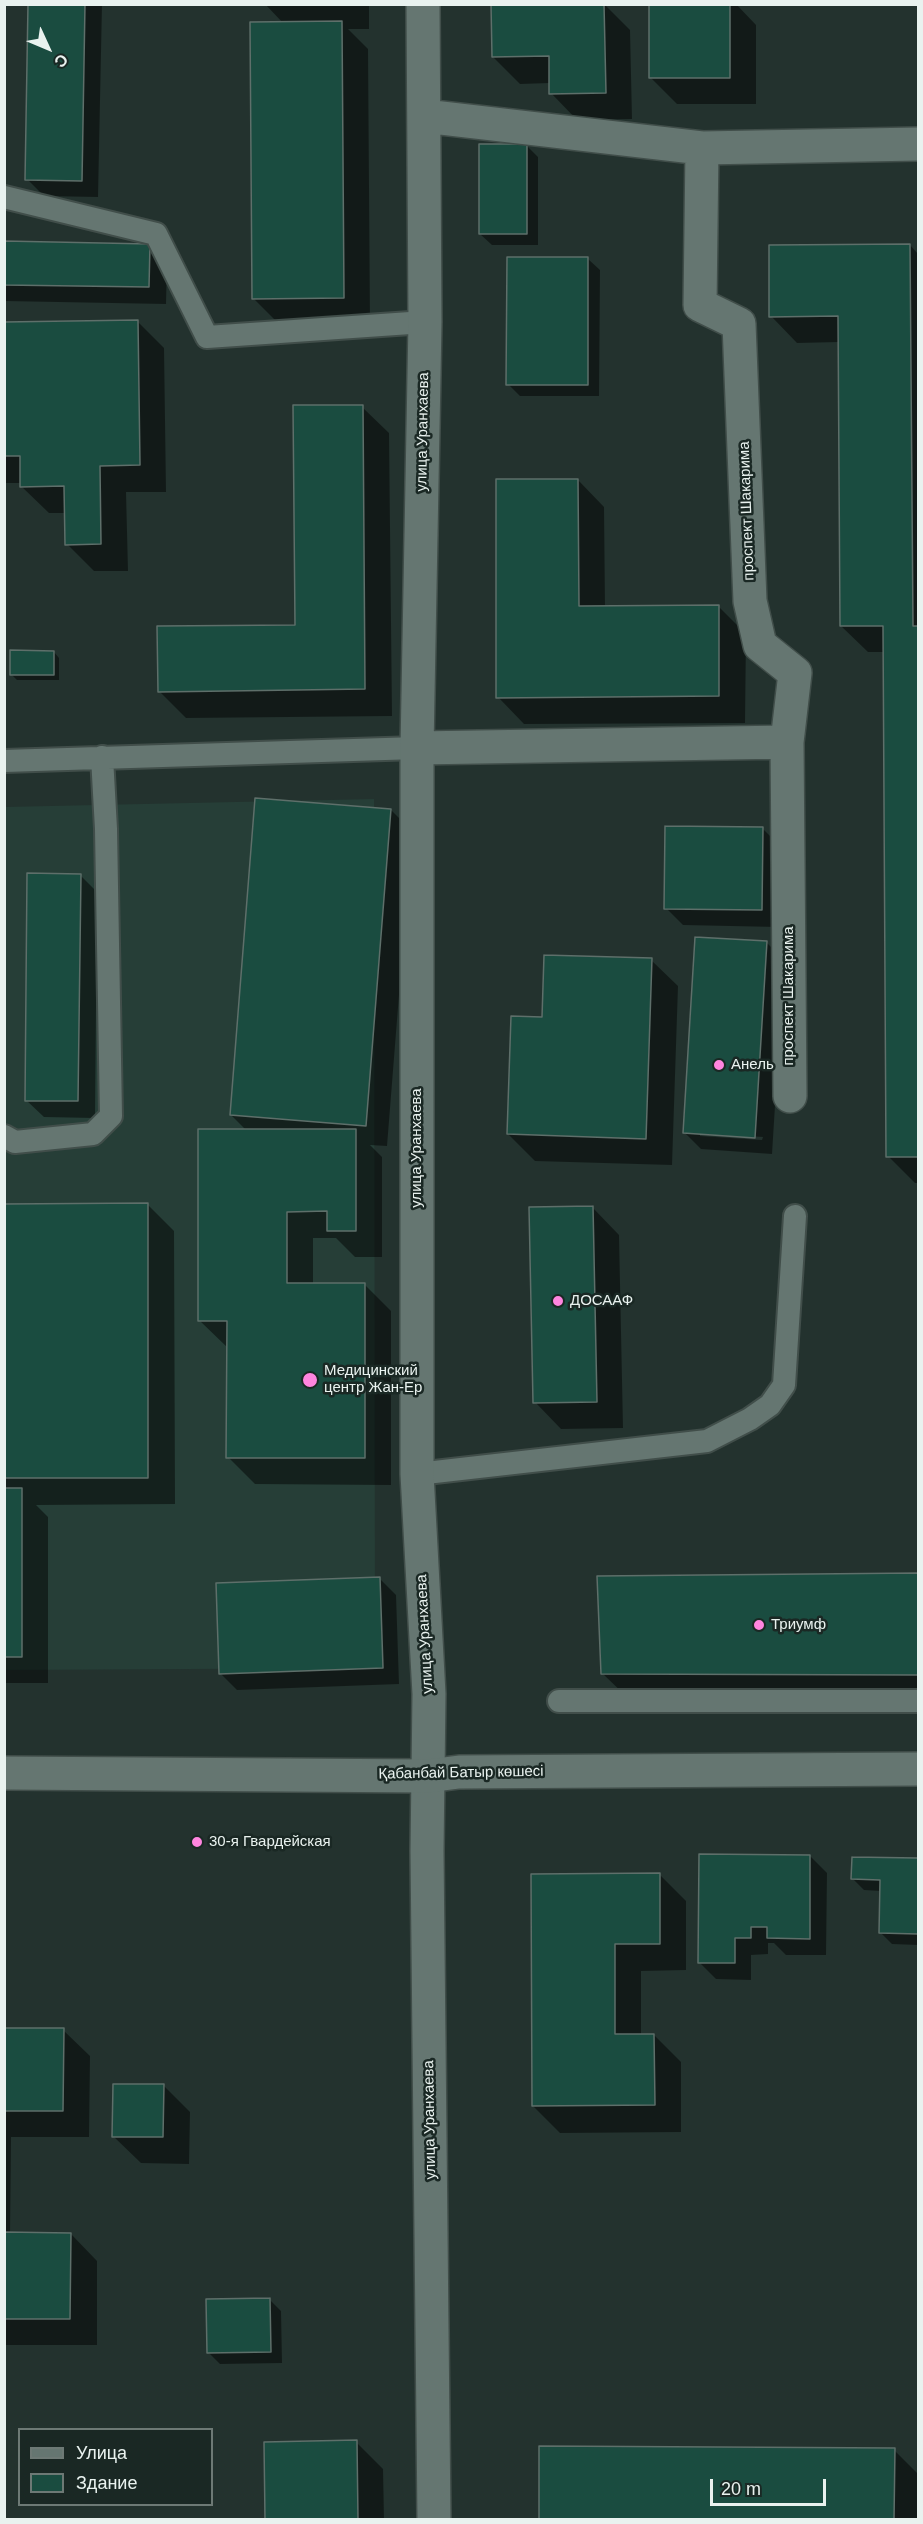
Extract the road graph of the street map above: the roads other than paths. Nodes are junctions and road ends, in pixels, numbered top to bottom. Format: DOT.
graph roads {
  1 [pos="423,4"];
  2 [pos="424,116"];
  3 [pos="918,144"];
  4 [pos="702,148"];
  5 [pos="4,197"];
  6 [pos="425,322"];
  7 [pos="787,741"];
  8 [pos="417,748"];
  9 [pos="102,757"];
  10 [pos="4,761"];
  11 [pos="790,1096"];
  12 [pos="4,1136"];
  13 [pos="795,1216"];
  14 [pos="417,1474"];
  15 [pos="559,1701"];
  16 [pos="918,1701"];
  17 [pos="918,1769"];
  18 [pos="4,1773"];
  19 [pos="428,1776"];
  20 [pos="434,2520"];
  1 -- 2 [label="street, улица Уранхаева"];
  2 -- 4 [label="street"];
  2 -- 6 [label="street, улица Уранхаева"];
  3 -- 4 [label="street"];
  4 -- 7 [label="street, проспект Шакарима"];
  5 -- 6 [label="lane"];
  6 -- 8 [label="street, улица Уранхаева"];
  7 -- 8 [label="street"];
  7 -- 11 [label="street, проспект Шакарима"];
  8 -- 9 [label="lane"];
  8 -- 14 [label="street, улица Уранхаева"];
  9 -- 10 [label="lane"];
  9 -- 12 [label="lane"];
  13 -- 14 [label="lane"];
  14 -- 19 [label="street, улица Уранхаева"];
  15 -- 16 [label="lane"];
  17 -- 19 [label="street, Қабанбай Батыр көшесі"];
  18 -- 19 [label="street, Қабанбай Батыр көшесі"];
  19 -- 20 [label="street, улица Уранхаева"];
}
